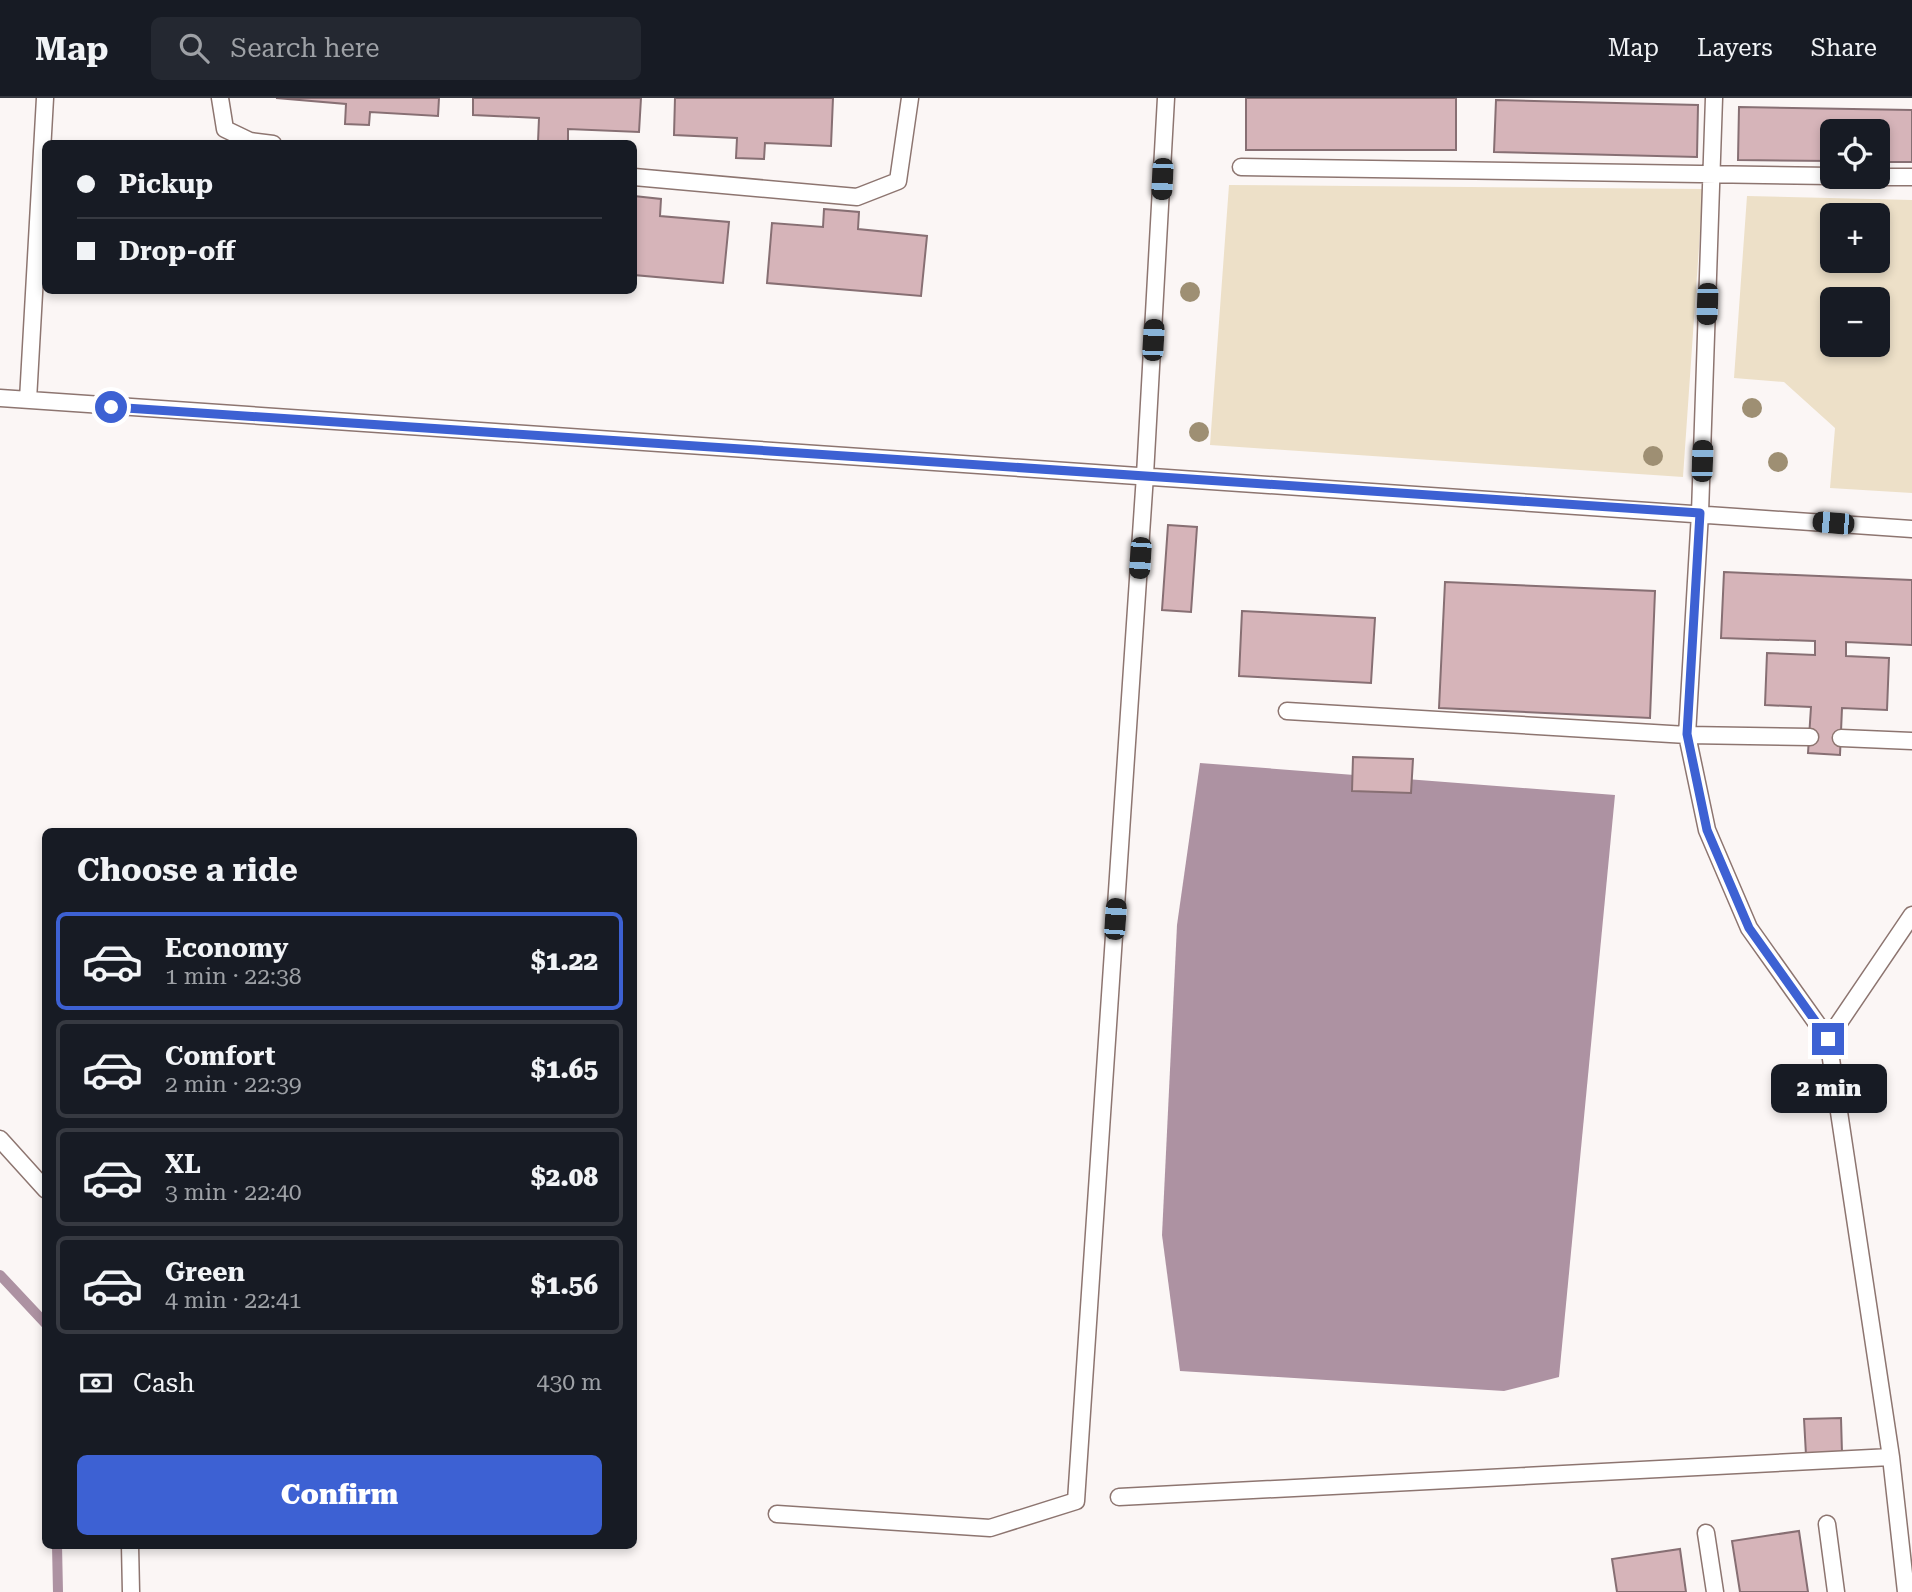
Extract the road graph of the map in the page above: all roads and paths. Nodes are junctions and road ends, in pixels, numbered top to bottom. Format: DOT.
graph roads {
  1 [pos="45,98"];
  2 [pos="220,98"];
  3 [pos="910,98"];
  4 [pos="1166,98"];
  5 [pos="1714,98"];
  6 [pos="43,140"];
  7 [pos="248,140"];
  8 [pos="42,151"];
  9 [pos="1241,166"];
  10 [pos="1711,174"];
  11 [pos="1820,176"];
  12 [pos="637,177"];
  13 [pos="1890,177"];
  14 [pos="1912,177"];
  15 [pos="0,398"];
  16 [pos="28,400"];
  17 [pos="1145,475"];
  18 [pos="1700,513"];
  19 [pos="1912,529"];
  20 [pos="1287,711"];
  21 [pos="1687,734"];
  22 [pos="1810,737"];
  23 [pos="1841,738"];
  24 [pos="1912,741"];
  25 [pos="1912,915"];
  26 [pos="1828,1039"];
  27 [pos="0,1139"];
  28 [pos="42,1186"];
  29 [pos="1891,1457"];
  30 [pos="1119,1497"];
  31 [pos="777,1514"];
  32 [pos="1827,1524"];
  33 [pos="1706,1533"];
  34 [pos="130,1549"];
  35 [pos="131,1592"];
  36 [pos="1715,1592"];
  37 [pos="1836,1592"];
  38 [pos="1906,1592"];
  1 -- 6 [label="lane"];
  2 -- 7 [label="lane"];
  3 -- 12 [label="lane"];
  4 -- 17 [label="lane"];
  5 -- 10 [label="lane"];
  8 -- 16 [label="lane"];
  9 -- 10 [label="lane"];
  10 -- 11 [label="lane"];
  10 -- 18 [label="lane"];
  13 -- 14 [label="lane"];
  15 -- 16 [label="lane"];
  16 -- 17 [label="lane"];
  17 -- 18 [label="lane"];
  17 -- 31 [label="lane"];
  18 -- 19 [label="lane"];
  18 -- 21 [label="lane"];
  20 -- 21 [label="lane"];
  21 -- 22 [label="lane"];
  21 -- 26 [label="lane"];
  23 -- 24 [label="lane"];
  25 -- 26 [label="lane"];
  26 -- 29 [label="lane"];
  27 -- 28 [label="lane"];
  29 -- 30 [label="lane"];
  29 -- 38 [label="lane"];
  32 -- 37 [label="lane"];
  33 -- 36 [label="lane"];
  34 -- 35 [label="lane"];
}
